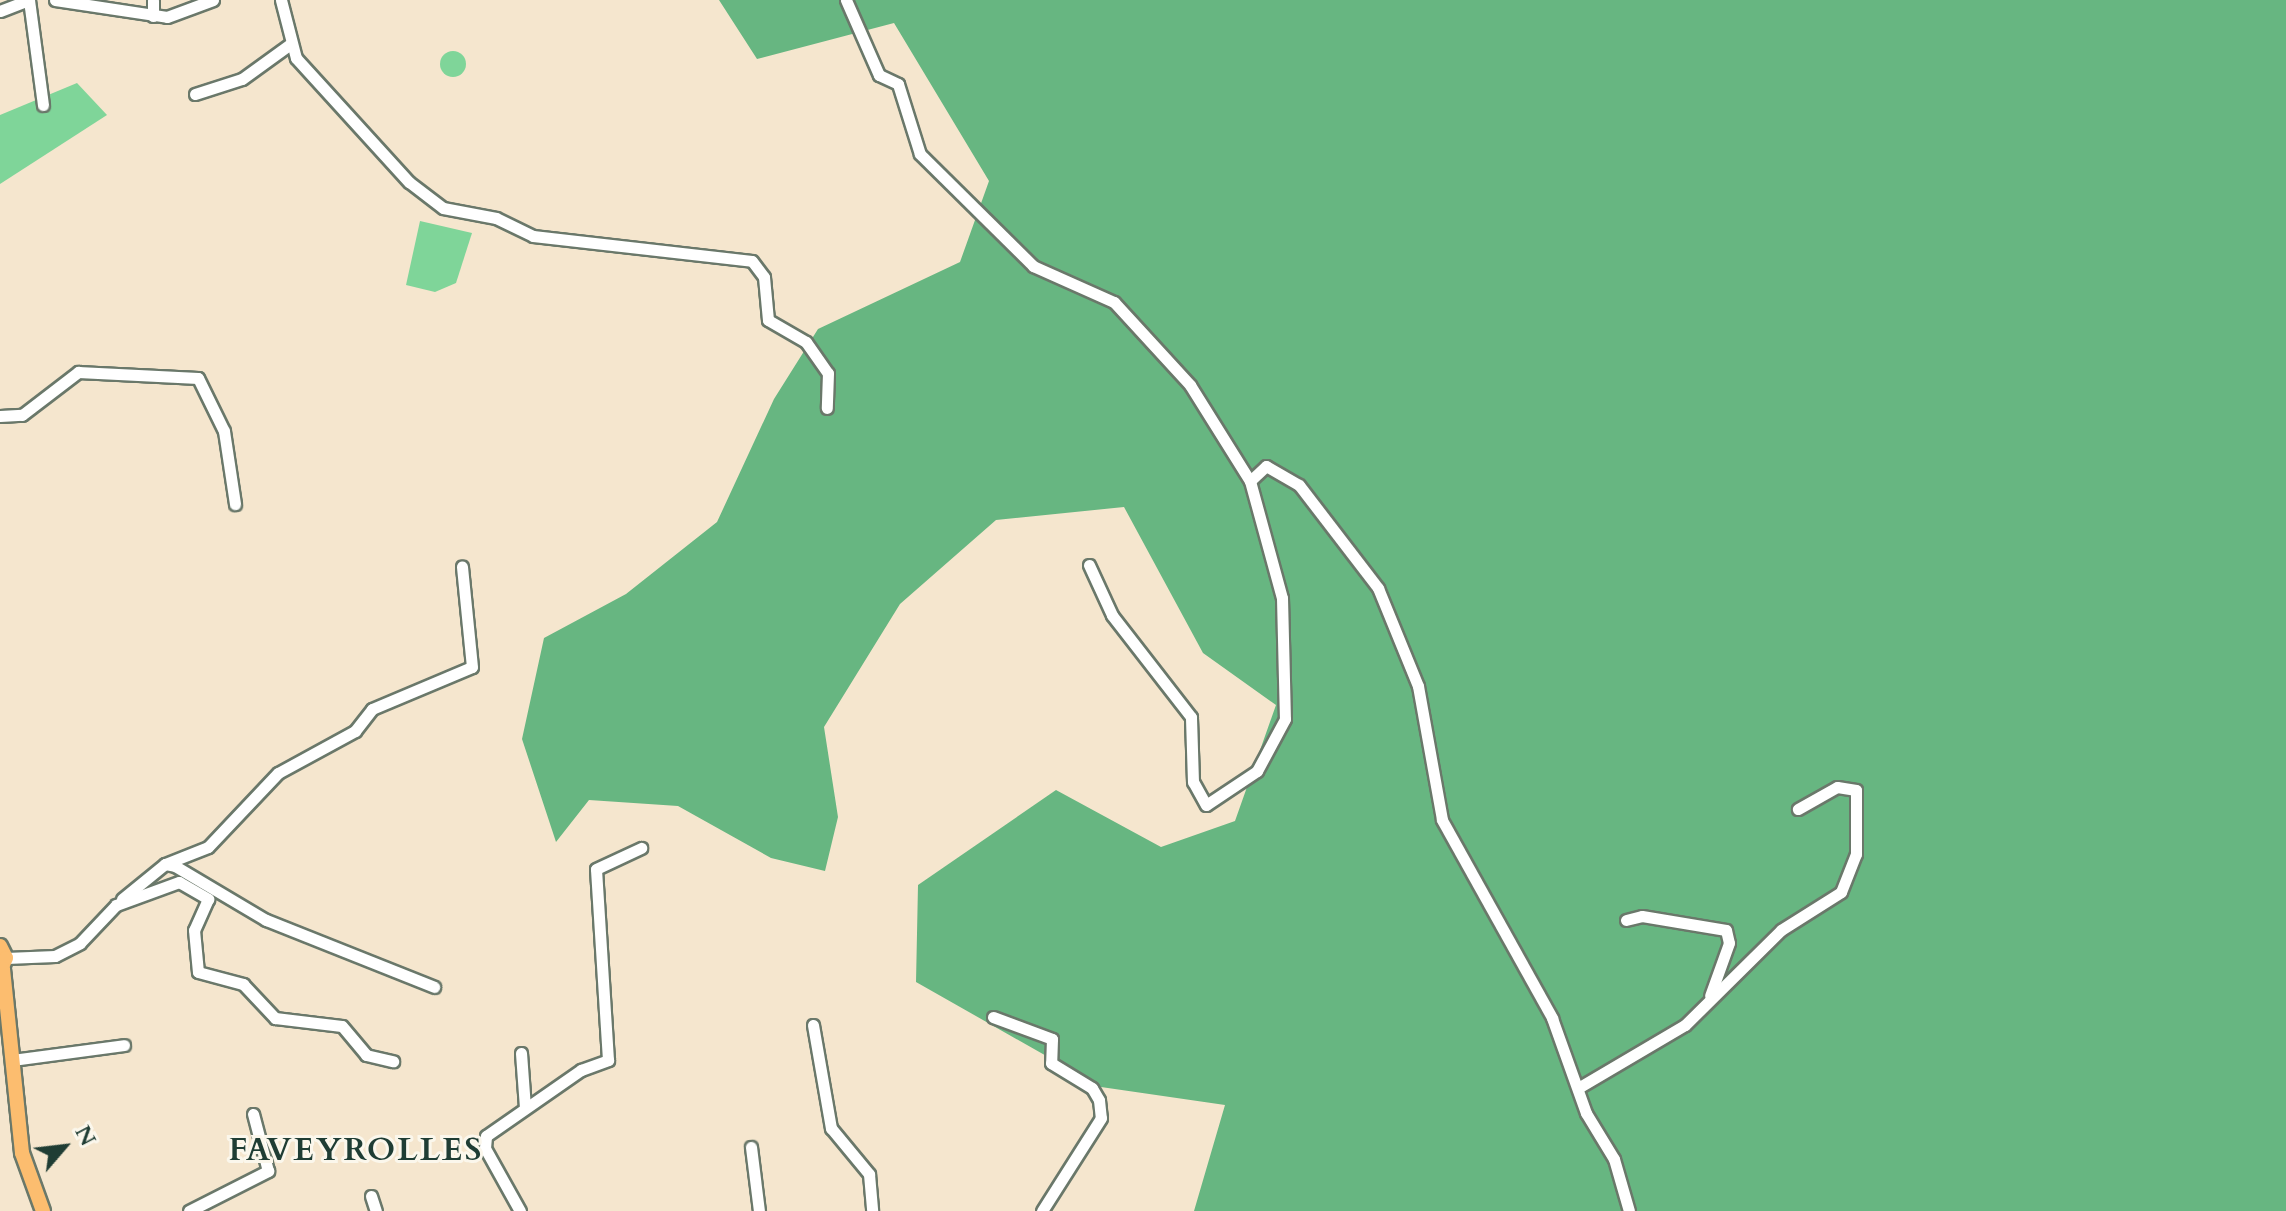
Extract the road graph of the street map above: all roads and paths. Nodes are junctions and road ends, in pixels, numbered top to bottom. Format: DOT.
graph roads {
  1 [pos="29,0"];
  2 [pos="55,0"];
  3 [pos="153,0"];
  4 [pos="213,0"];
  5 [pos="281,0"];
  6 [pos="846,0"];
  7 [pos="0,11"];
  8 [pos="153,16"];
  9 [pos="289,45"];
  10 [pos="195,94"];
  11 [pos="43,105"];
  12 [pos="827,408"];
  13 [pos="0,416"];
  14 [pos="1250,481"];
  15 [pos="235,504"];
  16 [pos="1089,565"];
  17 [pos="462,566"];
  18 [pos="1798,809"];
  19 [pos="641,848"];
  20 [pos="165,864"];
  21 [pos="116,905"];
  22 [pos="1626,920"];
  23 [pos="2,961"];
  24 [pos="434,987"];
  25 [pos="2,991"];
  26 [pos="1710,996"];
  27 [pos="993,1017"];
  28 [pos="813,1025"];
  29 [pos="124,1045"];
  30 [pos="521,1053"];
  31 [pos="12,1060"];
  32 [pos="393,1061"];
  33 [pos="1578,1088"];
  34 [pos="525,1108"];
  35 [pos="253,1114"];
  36 [pos="751,1147"];
  37 [pos="371,1196"];
  38 [pos="43,1211"];
  39 [pos="189,1211"];
  40 [pos="376,1211"];
  41 [pos="520,1211"];
  42 [pos="759,1211"];
  43 [pos="872,1211"];
  44 [pos="1042,1211"];
  45 [pos="1629,1211"];
  1 -- 7 [label="street"];
  1 -- 11 [label="street"];
  2 -- 8 [label="street"];
  3 -- 8 [label="street"];
  4 -- 8 [label="street"];
  5 -- 9 [label="street"];
  6 -- 14 [label="street"];
  9 -- 10 [label="street"];
  9 -- 12 [label="street"];
  13 -- 15 [label="street"];
  14 -- 16 [label="street"];
  14 -- 33 [label="street"];
  17 -- 20 [label="street"];
  18 -- 26 [label="street"];
  19 -- 34 [label="street"];
  20 -- 21 [label="street"];
  20 -- 24 [label="street"];
  21 -- 23 [label="street"];
  21 -- 32 [label="street"];
  22 -- 26 [label="street"];
  23 -- 25 [label="main road"];
  25 -- 31 [label="main road"];
  26 -- 33 [label="street"];
  27 -- 44 [label="street"];
  28 -- 43 [label="street"];
  29 -- 31 [label="street"];
  30 -- 34 [label="street"];
  31 -- 38 [label="main road"];
  33 -- 45 [label="street"];
  34 -- 41 [label="street"];
  35 -- 39 [label="street"];
  36 -- 42 [label="street"];
  37 -- 40 [label="street"];
}
